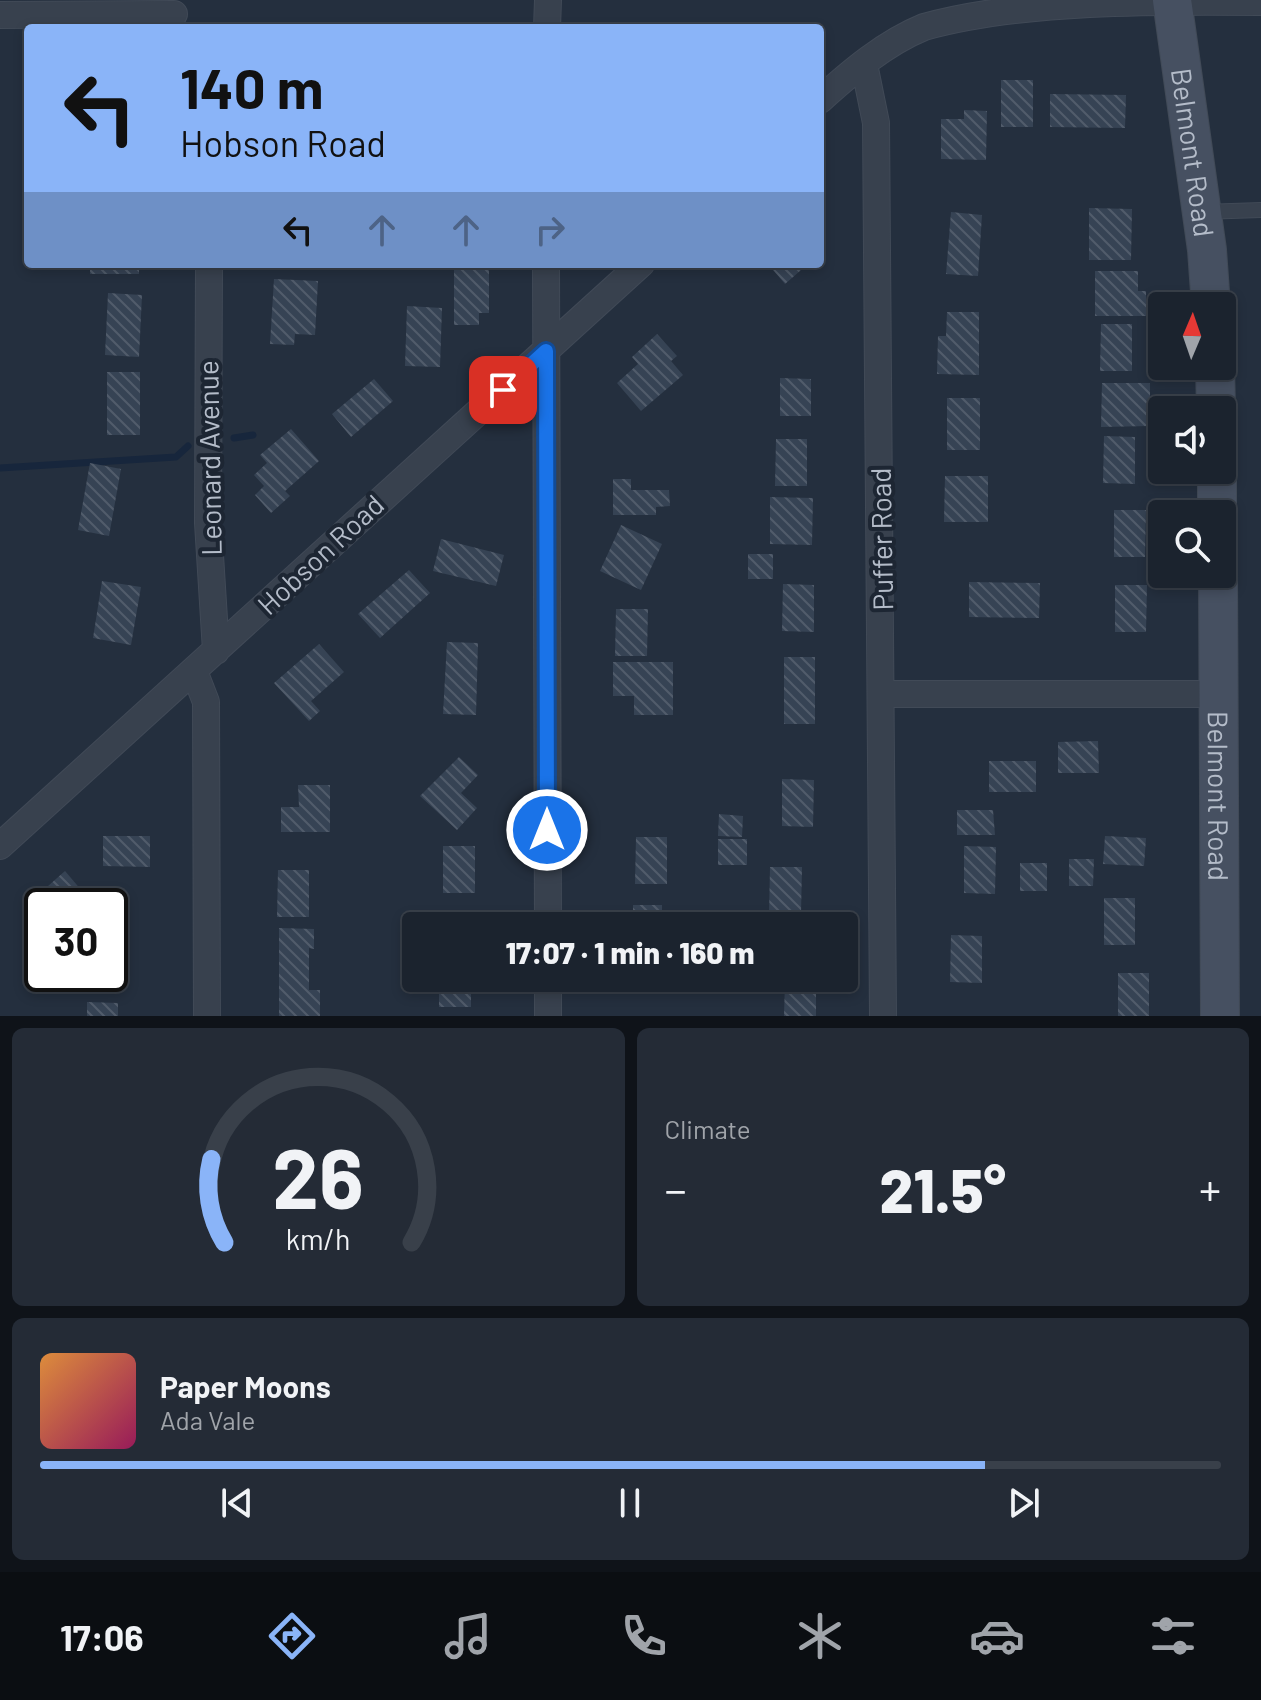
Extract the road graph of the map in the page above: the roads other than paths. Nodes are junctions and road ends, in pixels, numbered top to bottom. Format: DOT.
graph roads {
  1 [pos="548,0"];
  2 [pos="1172,0"];
  3 [pos="1261,2"];
  4 [pos="174,14"];
  5 [pos="0,15"];
  6 [pos="547,24"];
  7 [pos="864,64"];
  8 [pos="824,97"];
  9 [pos="1261,210"];
  10 [pos="1202,212"];
  11 [pos="209,268"];
  12 [pos="546,268"];
  13 [pos="637,268"];
  14 [pos="1210,292"];
  15 [pos="546,351"];
  16 [pos="1218,588"];
  17 [pos="216,651"];
  18 [pos="194,671"];
  19 [pos="882,694"];
  20 [pos="1219,694"];
  21 [pos="0,846"];
  22 [pos="548,912"];
  23 [pos="548,992"];
  24 [pos="207,1016"];
  25 [pos="548,1016"];
  26 [pos="883,1016"];
  27 [pos="1220,1016"];
  1 -- 6 [label="street"];
  2 -- 3 [label="street"];
  2 -- 7 [label="street"];
  2 -- 10 [label="main road, Belmont Road"];
  4 -- 5 [label="street"];
  7 -- 8 [label="street"];
  7 -- 19 [label="street, Puffer Road"];
  9 -- 10 [label="lane"];
  10 -- 14 [label="main road, Belmont Road"];
  11 -- 17 [label="street, Leonard Avenue"];
  12 -- 15 [label="street"];
  13 -- 15 [label="street, Hobson Road"];
  15 -- 17 [label="street, Hobson Road"];
  15 -- 22 [label="street"];
  16 -- 20 [label="main road, Belmont Road"];
  17 -- 18 [label="street, Hobson Road"];
  18 -- 21 [label="street, Hobson Road"];
  18 -- 24 [label="street"];
  19 -- 20 [label="street"];
  19 -- 26 [label="street, Puffer Road"];
  20 -- 27 [label="main road, Belmont Road"];
  23 -- 25 [label="street"];
}
